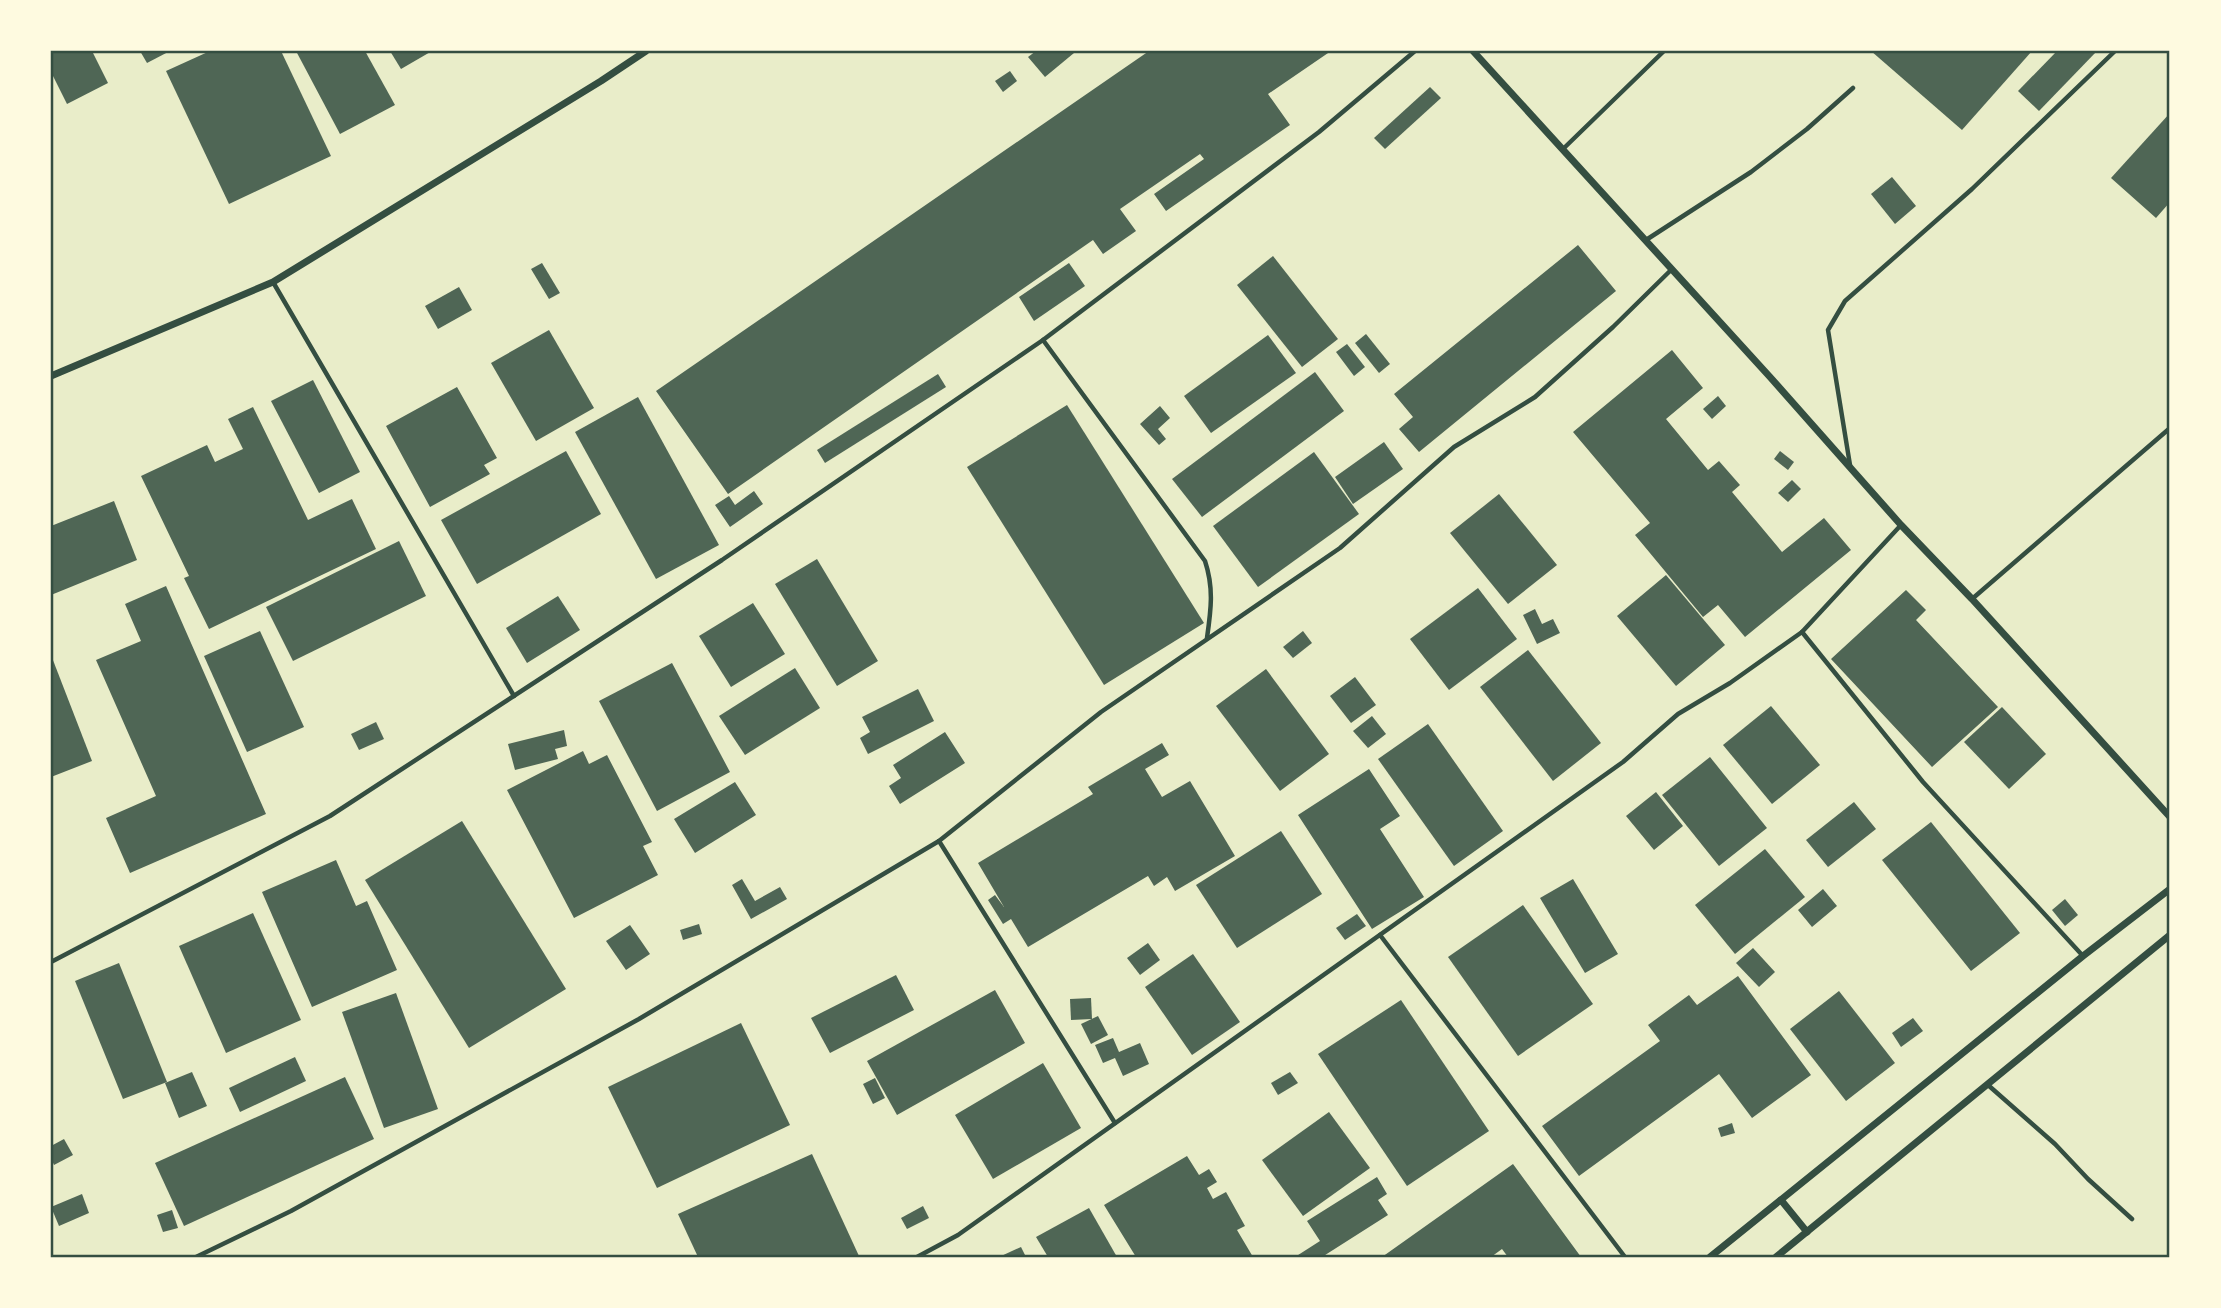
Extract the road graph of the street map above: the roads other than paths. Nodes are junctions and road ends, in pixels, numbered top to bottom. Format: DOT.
graph roads {
  1 [pos="646,51"];
  2 [pos="1415,51"];
  3 [pos="1473,51"];
  4 [pos="1664,51"];
  5 [pos="2115,51"];
  6 [pos="1853,88"];
  7 [pos="1563,150"];
  8 [pos="1646,240"];
  9 [pos="1672,269"];
  10 [pos="273,282"];
  11 [pos="1043,340"];
  12 [pos="51,376"];
  13 [pos="2170,428"];
  14 [pos="1850,466"];
  15 [pos="1900,526"];
  16 [pos="1972,599"];
  17 [pos="1802,632"];
  18 [pos="1207,639"];
  19 [pos="514,696"];
  20 [pos="2170,817"];
  21 [pos="939,841"];
  22 [pos="2170,889"];
  23 [pos="1380,935"];
  24 [pos="2170,935"];
  25 [pos="2083,956"];
  26 [pos="51,962"];
  27 [pos="1988,1085"];
  28 [pos="1115,1123"];
  29 [pos="1781,1200"];
  30 [pos="2132,1219"];
  31 [pos="1807,1232"];
  32 [pos="196,1257"];
  33 [pos="917,1257"];
  34 [pos="1625,1257"];
  35 [pos="1710,1257"];
  36 [pos="1776,1257"];
  1 -- 10 [label="street"];
  2 -- 11 [label="lane"];
  3 -- 7 [label="street"];
  4 -- 7 [label="lane"];
  5 -- 14 [label="lane"];
  6 -- 8 [label="lane"];
  7 -- 8 [label="street"];
  8 -- 9 [label="street"];
  9 -- 14 [label="street"];
  9 -- 18 [label="lane"];
  10 -- 12 [label="street"];
  10 -- 19 [label="lane"];
  11 -- 18 [label="lane"];
  11 -- 19 [label="lane"];
  13 -- 16 [label="lane"];
  14 -- 15 [label="street"];
  15 -- 16 [label="street"];
  15 -- 17 [label="lane"];
  16 -- 20 [label="street"];
  17 -- 23 [label="lane"];
  17 -- 25 [label="lane"];
  18 -- 21 [label="lane"];
  19 -- 26 [label="lane"];
  21 -- 28 [label="lane"];
  21 -- 32 [label="lane"];
  22 -- 25 [label="street"];
  23 -- 28 [label="lane"];
  23 -- 34 [label="lane"];
  24 -- 27 [label="street"];
  25 -- 29 [label="street"];
  27 -- 30 [label="lane"];
  27 -- 31 [label="street"];
  28 -- 33 [label="lane"];
  29 -- 31 [label="street"];
  29 -- 35 [label="street"];
  31 -- 36 [label="street"];
}
